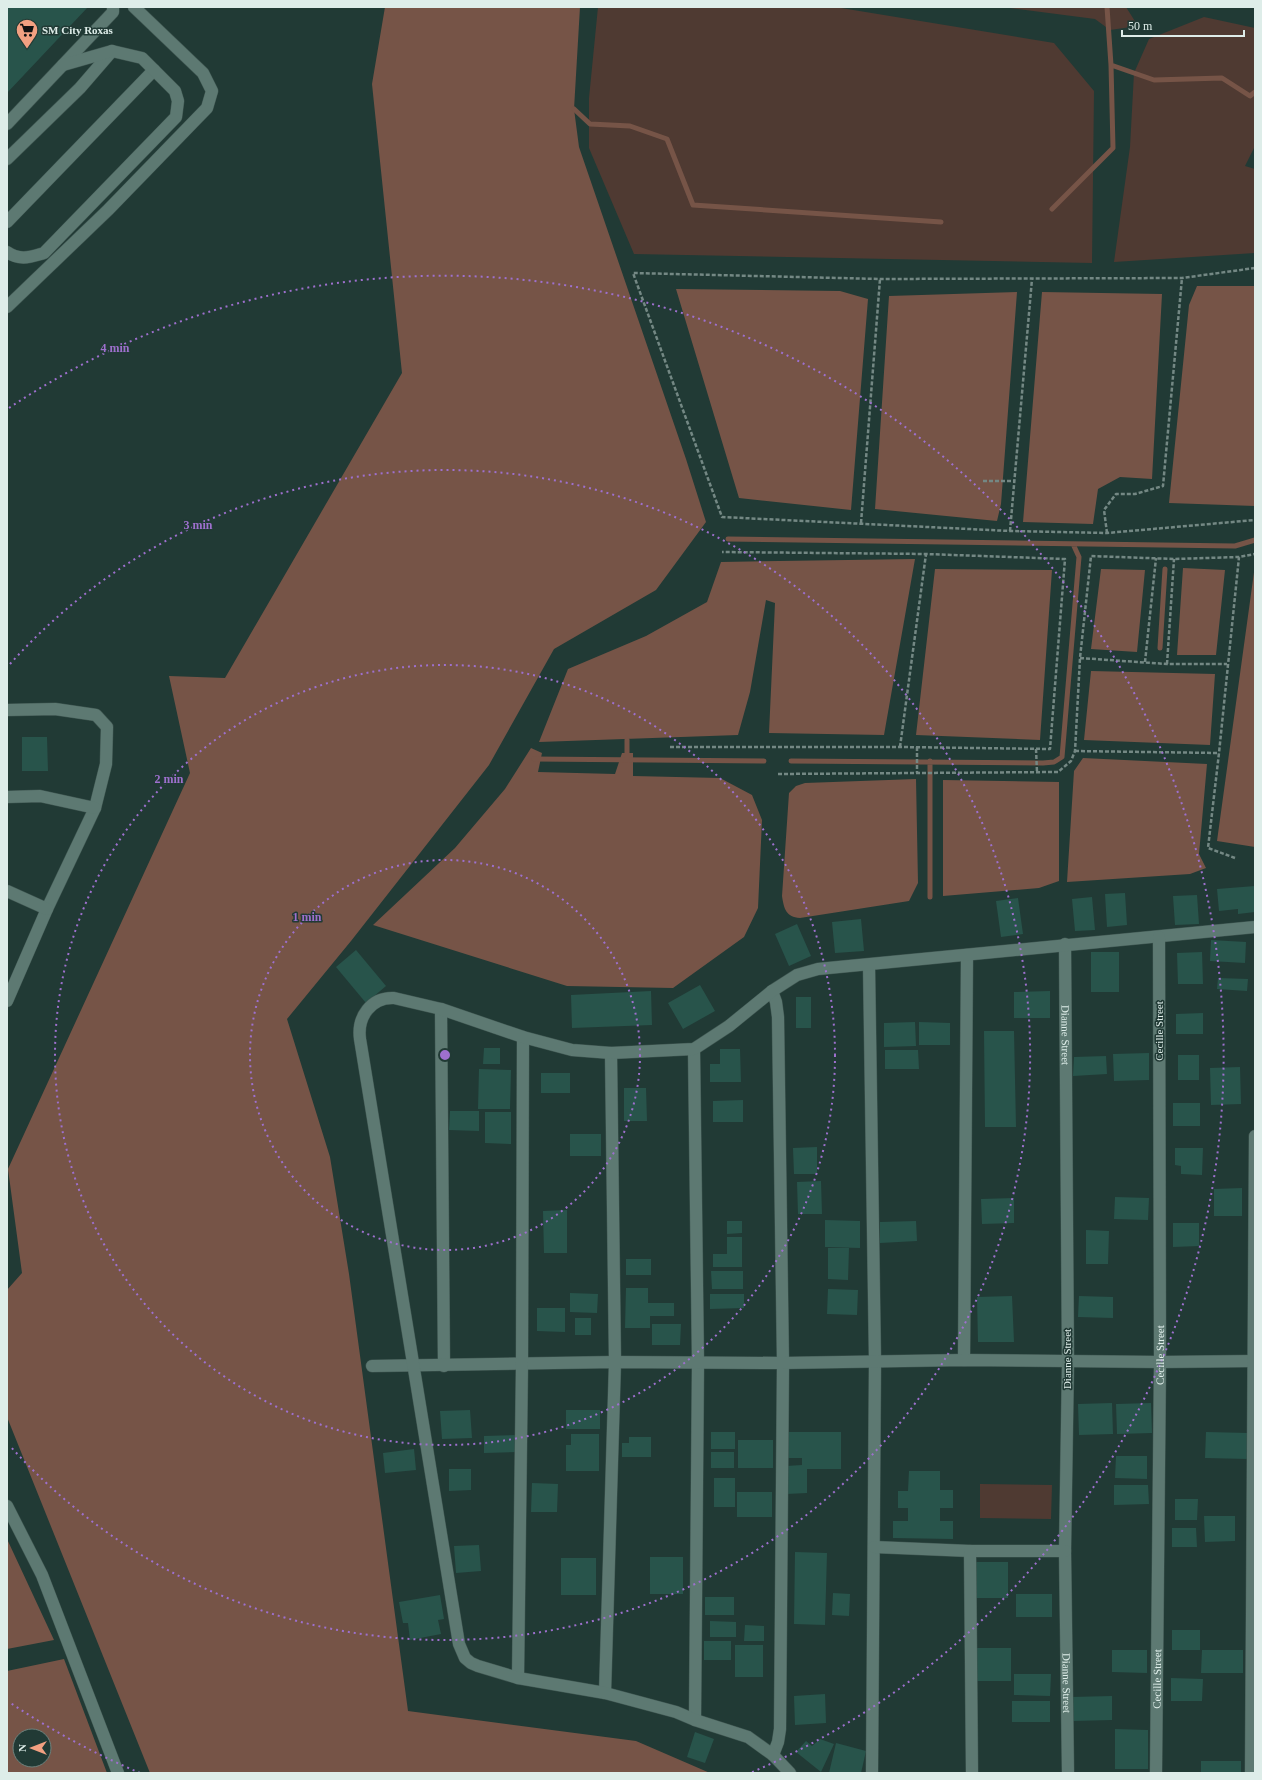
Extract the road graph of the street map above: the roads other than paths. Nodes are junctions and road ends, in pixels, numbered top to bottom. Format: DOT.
graph roads {
  1 [pos="113,7"];
  2 [pos="134,7"];
  3 [pos="112,51"];
  4 [pos="63,65"];
  5 [pos="154,70"];
  6 [pos="7,124"];
  7 [pos="7,159"];
  8 [pos="7,222"];
  9 [pos="7,252"];
  10 [pos="7,307"];
  11 [pos="7,710"];
  12 [pos="7,797"];
  13 [pos="95,808"];
  14 [pos="7,891"];
  15 [pos="47,909"];
  16 [pos="1255,927"];
  17 [pos="1159,937"];
  18 [pos="1065,944"];
  19 [pos="967,955"];
  20 [pos="869,965"];
  21 [pos="772,991"];
  22 [pos="7,1001"];
  23 [pos="441,1009"];
  24 [pos="523,1037"];
  25 [pos="694,1050"];
  26 [pos="611,1053"];
  27 [pos="1255,1136"];
  28 [pos="964,1360"];
  29 [pos="875,1361"];
  30 [pos="1254,1361"];
  31 [pos="615,1362"];
  32 [pos="1068,1362"];
  33 [pos="1160,1362"];
  34 [pos="698,1363"];
  35 [pos="784,1363"];
  36 [pos="522,1364"];
  37 [pos="372,1366"];
  38 [pos="413,1366"];
  39 [pos="444,1366"];
  40 [pos="7,1506"];
  41 [pos="874,1547"];
  42 [pos="970,1551"];
  43 [pos="1065,1551"];
  44 [pos="518,1678"];
  45 [pos="605,1693"];
  46 [pos="695,1720"];
  47 [pos="773,1756"];
  48 [pos="118,1773"];
  49 [pos="790,1773"];
  50 [pos="872,1773"];
  51 [pos="972,1773"];
  52 [pos="1068,1773"];
  53 [pos="1156,1773"];
  54 [pos="1251,1773"];
  1 -- 4 [label="street"];
  2 -- 10 [label="street"];
  3 -- 4 [label="street"];
  3 -- 5 [label="street"];
  3 -- 7 [label="street"];
  4 -- 6 [label="street"];
  5 -- 8 [label="street"];
  5 -- 9 [label="street"];
  11 -- 13 [label="street"];
  12 -- 13 [label="street"];
  13 -- 15 [label="street"];
  14 -- 15 [label="street"];
  15 -- 22 [label="street"];
  16 -- 17 [label="street"];
  17 -- 18 [label="street"];
  17 -- 33 [label="street, Cecille Street"];
  18 -- 19 [label="street"];
  18 -- 32 [label="street, Dianne Street"];
  19 -- 20 [label="street"];
  19 -- 28 [label="street"];
  20 -- 21 [label="street"];
  20 -- 29 [label="street"];
  21 -- 25 [label="street"];
  21 -- 35 [label="street"];
  23 -- 24 [label="street"];
  23 -- 38 [label="street"];
  23 -- 39 [label="street"];
  24 -- 26 [label="street"];
  24 -- 36 [label="street"];
  25 -- 26 [label="street"];
  25 -- 34 [label="street"];
  26 -- 31 [label="street"];
  27 -- 30 [label="street"];
  28 -- 29 [label="street"];
  28 -- 32 [label="street"];
  29 -- 35 [label="street"];
  29 -- 41 [label="street"];
  30 -- 33 [label="street"];
  30 -- 54 [label="street"];
  31 -- 34 [label="street"];
  31 -- 36 [label="street"];
  31 -- 45 [label="street"];
  32 -- 33 [label="street"];
  32 -- 43 [label="street, Dianne Street"];
  33 -- 53 [label="street, Cecille Street"];
  34 -- 35 [label="street"];
  34 -- 46 [label="street"];
  35 -- 47 [label="street"];
  36 -- 39 [label="street"];
  36 -- 44 [label="street"];
  37 -- 38 [label="street"];
  38 -- 39 [label="street"];
  38 -- 44 [label="street"];
  40 -- 48 [label="street"];
  41 -- 42 [label="street"];
  41 -- 50 [label="street"];
  42 -- 43 [label="street"];
  42 -- 51 [label="street"];
  43 -- 52 [label="street, Dianne Street"];
  44 -- 45 [label="street"];
  45 -- 46 [label="street"];
  46 -- 47 [label="street"];
  47 -- 49 [label="street"];
}
